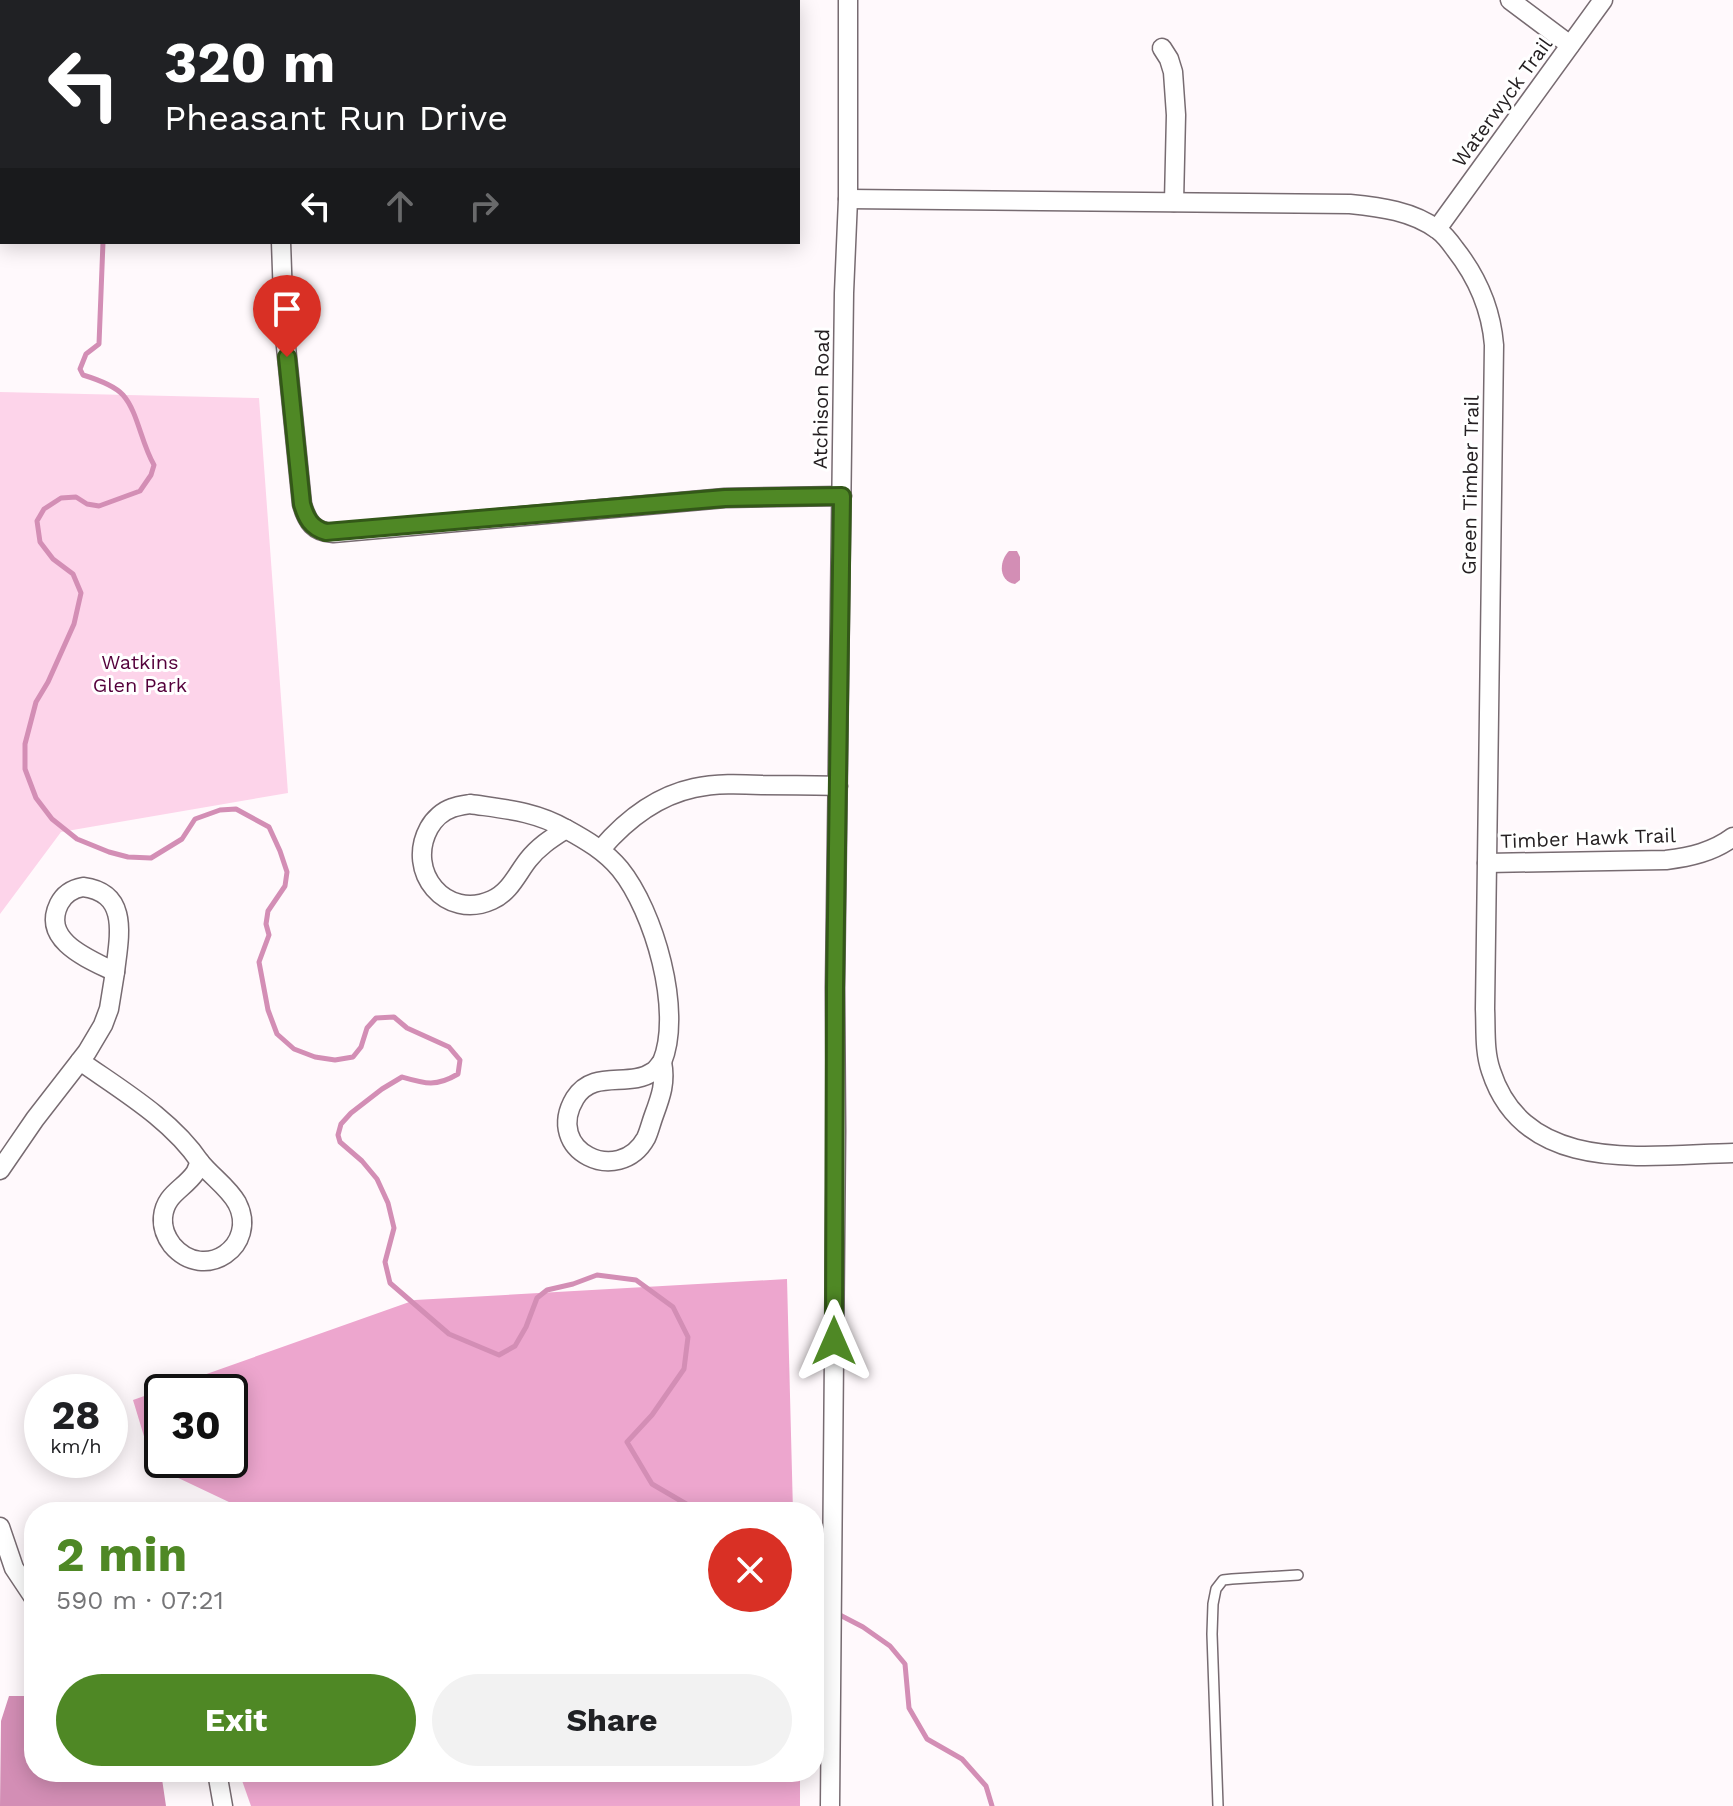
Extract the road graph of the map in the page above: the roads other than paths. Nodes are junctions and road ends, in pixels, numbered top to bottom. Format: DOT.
graph roads {
  1 [pos="848,0"];
  2 [pos="1510,0"];
  3 [pos="1603,0"];
  4 [pos="1570,45"];
  5 [pos="1162,48"];
  6 [pos="848,199"];
  7 [pos="1174,202"];
  8 [pos="1437,229"];
  9 [pos="281,244"];
  10 [pos="842,496"];
  11 [pos="838,786"];
  12 [pos="566,829"];
  13 [pos="1733,837"];
  14 [pos="601,849"];
  15 [pos="1487,863"];
  16 [pos="115,972"];
  17 [pos="80,1061"];
  18 [pos="662,1062"];
  19 [pos="1733,1153"];
  20 [pos="200,1162"];
  21 [pos="0,1170"];
  22 [pos="0,1527"];
  23 [pos="1298,1575"];
  24 [pos="24,1583"];
  25 [pos="219,1782"];
  26 [pos="223,1806"];
  27 [pos="830,1806"];
  28 [pos="1218,1806"];
  1 -- 6 [label="street, Atchison Road"];
  2 -- 4 [label="street"];
  3 -- 4 [label="street, Waterwyck Trail"];
  4 -- 8 [label="street, Waterwyck Trail"];
  5 -- 7 [label="street"];
  6 -- 7 [label="street, Green Timber Trail"];
  6 -- 10 [label="street, Atchison Road"];
  7 -- 8 [label="street, Green Timber Trail"];
  8 -- 15 [label="street, Green Timber Trail"];
  9 -- 10 [label="street"];
  10 -- 11 [label="street, Atchison Road"];
  11 -- 14 [label="street"];
  11 -- 27 [label="street, Atchison Road"];
  12 -- 12 [label="street"];
  12 -- 14 [label="street"];
  13 -- 15 [label="street, Timber Hawk Trail"];
  14 -- 18 [label="street"];
  15 -- 19 [label="street, Green Timber Trail"];
  16 -- 16 [label="street"];
  16 -- 17 [label="street"];
  17 -- 20 [label="street"];
  17 -- 21 [label="street"];
  18 -- 18 [label="street"];
  20 -- 20 [label="street"];
  22 -- 24 [label="street"];
  23 -- 28 [label="lane"];
  25 -- 26 [label="street"];
}
